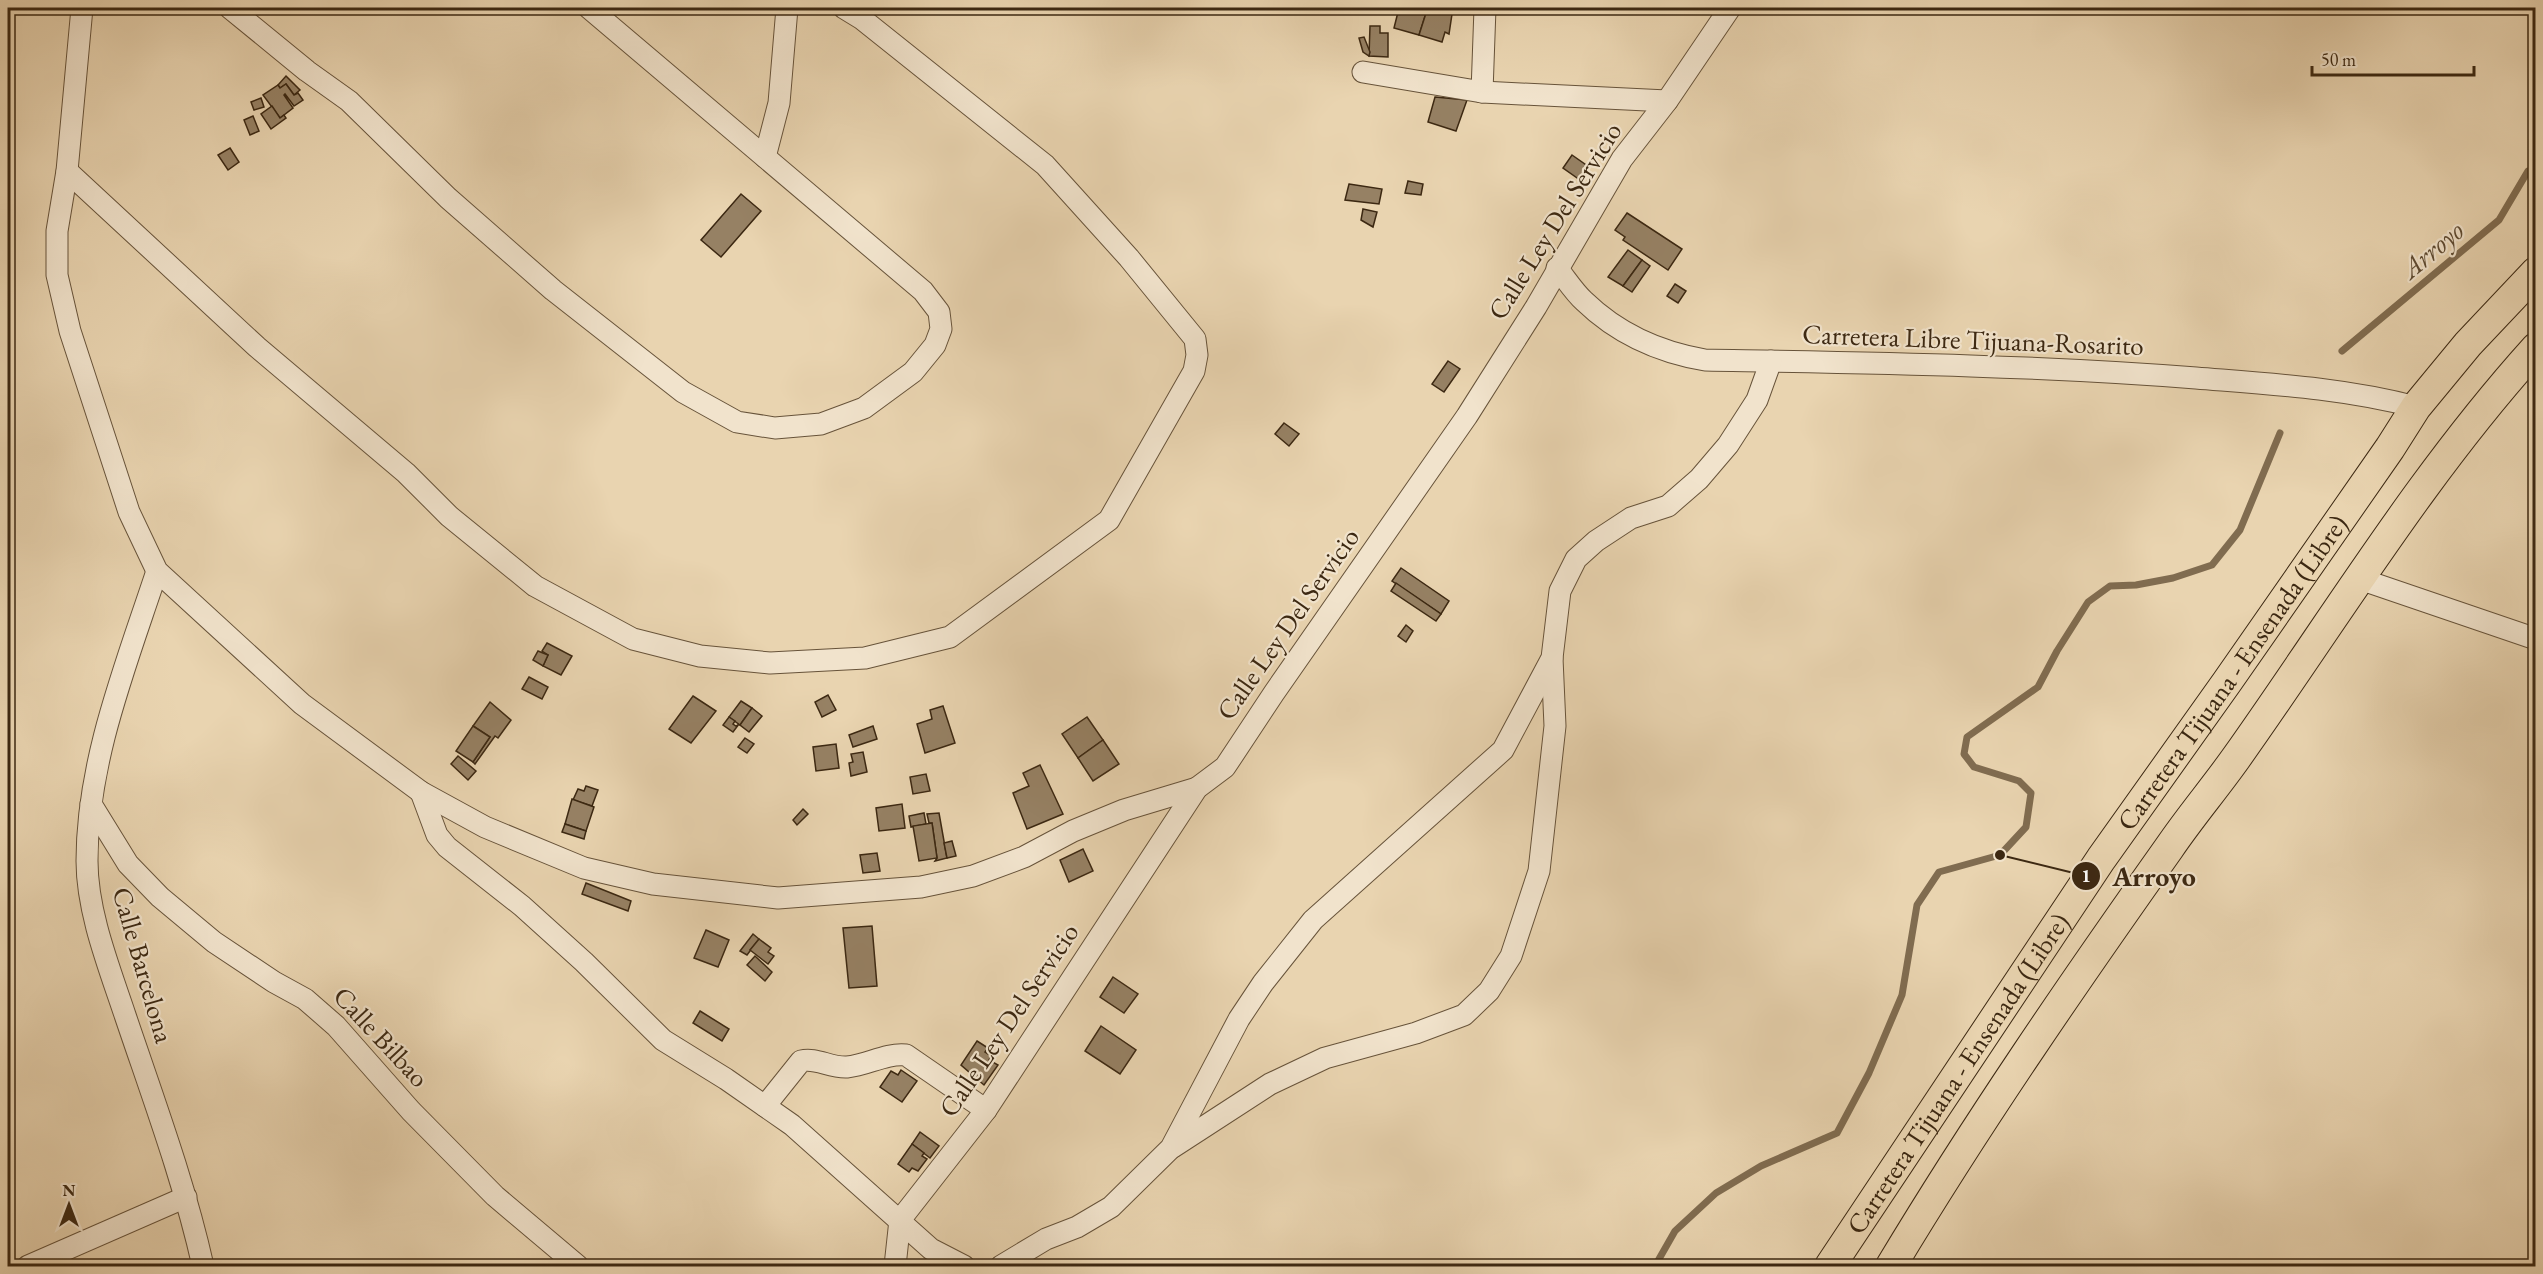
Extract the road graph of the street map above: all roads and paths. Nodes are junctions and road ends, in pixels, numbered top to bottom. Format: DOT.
graph roads {
  1 [pos="82,8"];
  2 [pos="230,8"];
  3 [pos="589,8"];
  4 [pos="787,8"];
  5 [pos="844,8"];
  6 [pos="1485,8"];
  7 [pos="1730,8"];
  8 [pos="1363,72"];
  9 [pos="1482,92"];
  10 [pos="1667,101"];
  11 [pos="765,157"];
  12 [pos="68,171"];
  13 [pos="1557,268"];
  14 [pos="2535,272"];
  15 [pos="2535,348"];
  16 [pos="1771,361"];
  17 [pos="2416,407"];
  18 [pos="157,572"];
  19 [pos="2360,579"];
  20 [pos="2535,639"];
  21 [pos="1552,658"];
  22 [pos="1197,788"];
  23 [pos="421,792"];
  24 [pos="91,804"];
  25 [pos="765,1106"];
  26 [pos="986,1110"];
  27 [pos="1171,1148"];
  28 [pos="186,1197"];
  29 [pos="900,1220"];
  30 [pos="28,1266"];
  31 [pos="203,1266"];
  32 [pos="578,1266"];
  33 [pos="895,1266"];
  34 [pos="964,1266"];
  35 [pos="1001,1266"];
  36 [pos="1830,1266"];
  37 [pos="1891,1266"];
  1 -- 12 [label="street"];
  2 -- 11 [label="street"];
  3 -- 11 [label="street"];
  4 -- 11 [label="street"];
  5 -- 12 [label="street"];
  6 -- 9 [label="street"];
  7 -- 10 [label="street, Calle Ley Del Servicio"];
  8 -- 9 [label="street"];
  9 -- 10 [label="street"];
  10 -- 13 [label="street, Calle Ley Del Servicio"];
  12 -- 18 [label="street"];
  13 -- 16 [label="street, Carretera Libre Tijuana-Rosarito"];
  13 -- 22 [label="street, Calle Ley Del Servicio"];
  14 -- 17 [label="highway, Carretera Tijuana - Ensenada (Libre)"];
  15 -- 19 [label="highway, Carretera Tijuana - Ensenada (Libre)"];
  16 -- 17 [label="street, Carretera Libre Tijuana-Rosarito"];
  16 -- 21 [label="street"];
  17 -- 36 [label="highway, Carretera Tijuana - Ensenada (Libre)"];
  18 -- 23 [label="street"];
  18 -- 24 [label="street, Calle Barcelona"];
  19 -- 20 [label="street"];
  19 -- 37 [label="highway, Carretera Tijuana - Ensenada (Libre)"];
  21 -- 27 [label="street"];
  21 -- 27 [label="street"];
  22 -- 23 [label="street"];
  22 -- 26 [label="street, Calle Ley Del Servicio"];
  23 -- 25 [label="street"];
  24 -- 28 [label="street, Calle Barcelona"];
  24 -- 32 [label="street, Calle Bilbao"];
  25 -- 26 [label="street"];
  25 -- 29 [label="street"];
  26 -- 29 [label="street, Calle Ley Del Servicio"];
  27 -- 35 [label="street"];
  28 -- 30 [label="street"];
  28 -- 31 [label="street, Calle Barcelona"];
  29 -- 33 [label="street"];
  29 -- 34 [label="street"];
}
